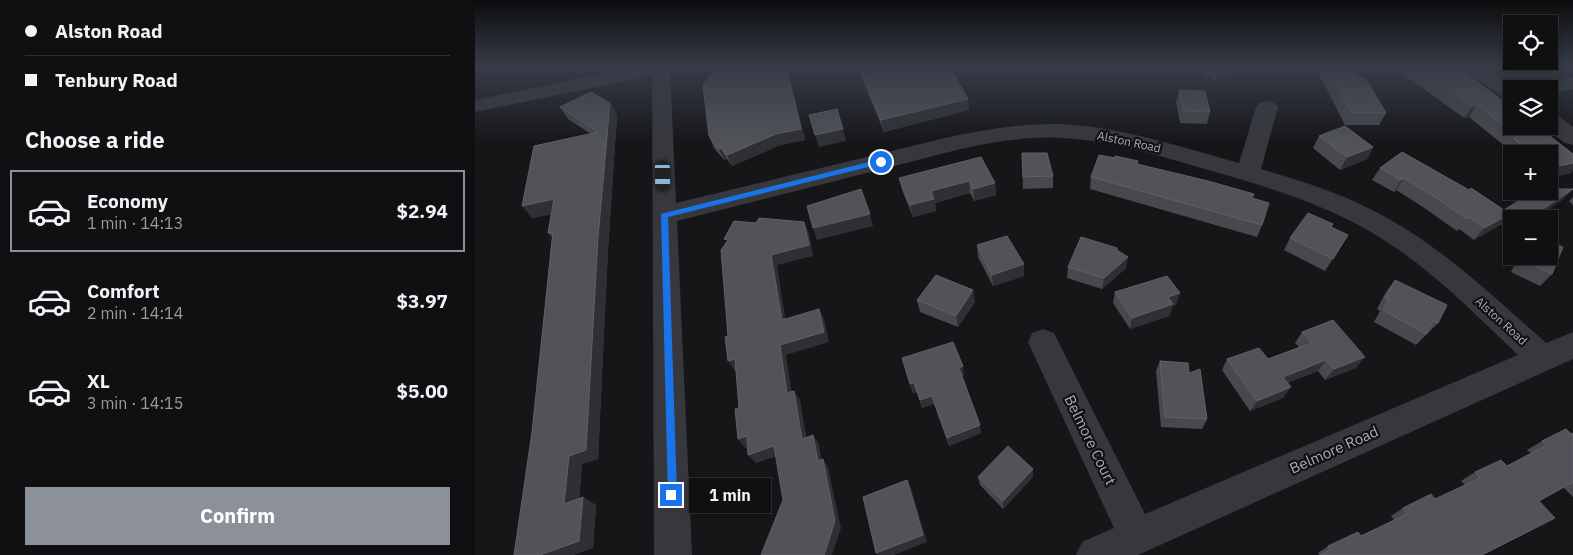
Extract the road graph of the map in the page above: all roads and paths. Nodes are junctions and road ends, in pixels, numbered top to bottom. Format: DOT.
graph roads {
  1 [pos="544,92"];
  2 [pos="665,92"];
  3 [pos="475,106"];
  4 [pos="1267,107"];
  5 [pos="1558,127"];
  6 [pos="1573,138"];
  7 [pos="1248,174"];
  8 [pos="664,215"];
  9 [pos="1043,342"];
  10 [pos="1573,345"];
  11 [pos="1543,358"];
  12 [pos="1137,537"];
  13 [pos="673,555"];
  14 [pos="1095,555"];
  1 -- 3 [label="street"];
  2 -- 8 [label="street"];
  4 -- 7 [label="street"];
  5 -- 6 [label="street"];
  7 -- 8 [label="street, Alston Road"];
  7 -- 11 [label="street, Alston Road"];
  8 -- 13 [label="street"];
  9 -- 12 [label="street, Belmore Court"];
  10 -- 11 [label="street, Belmore Road"];
  11 -- 12 [label="street, Belmore Road"];
  12 -- 14 [label="street, Belmore Road"];
}
